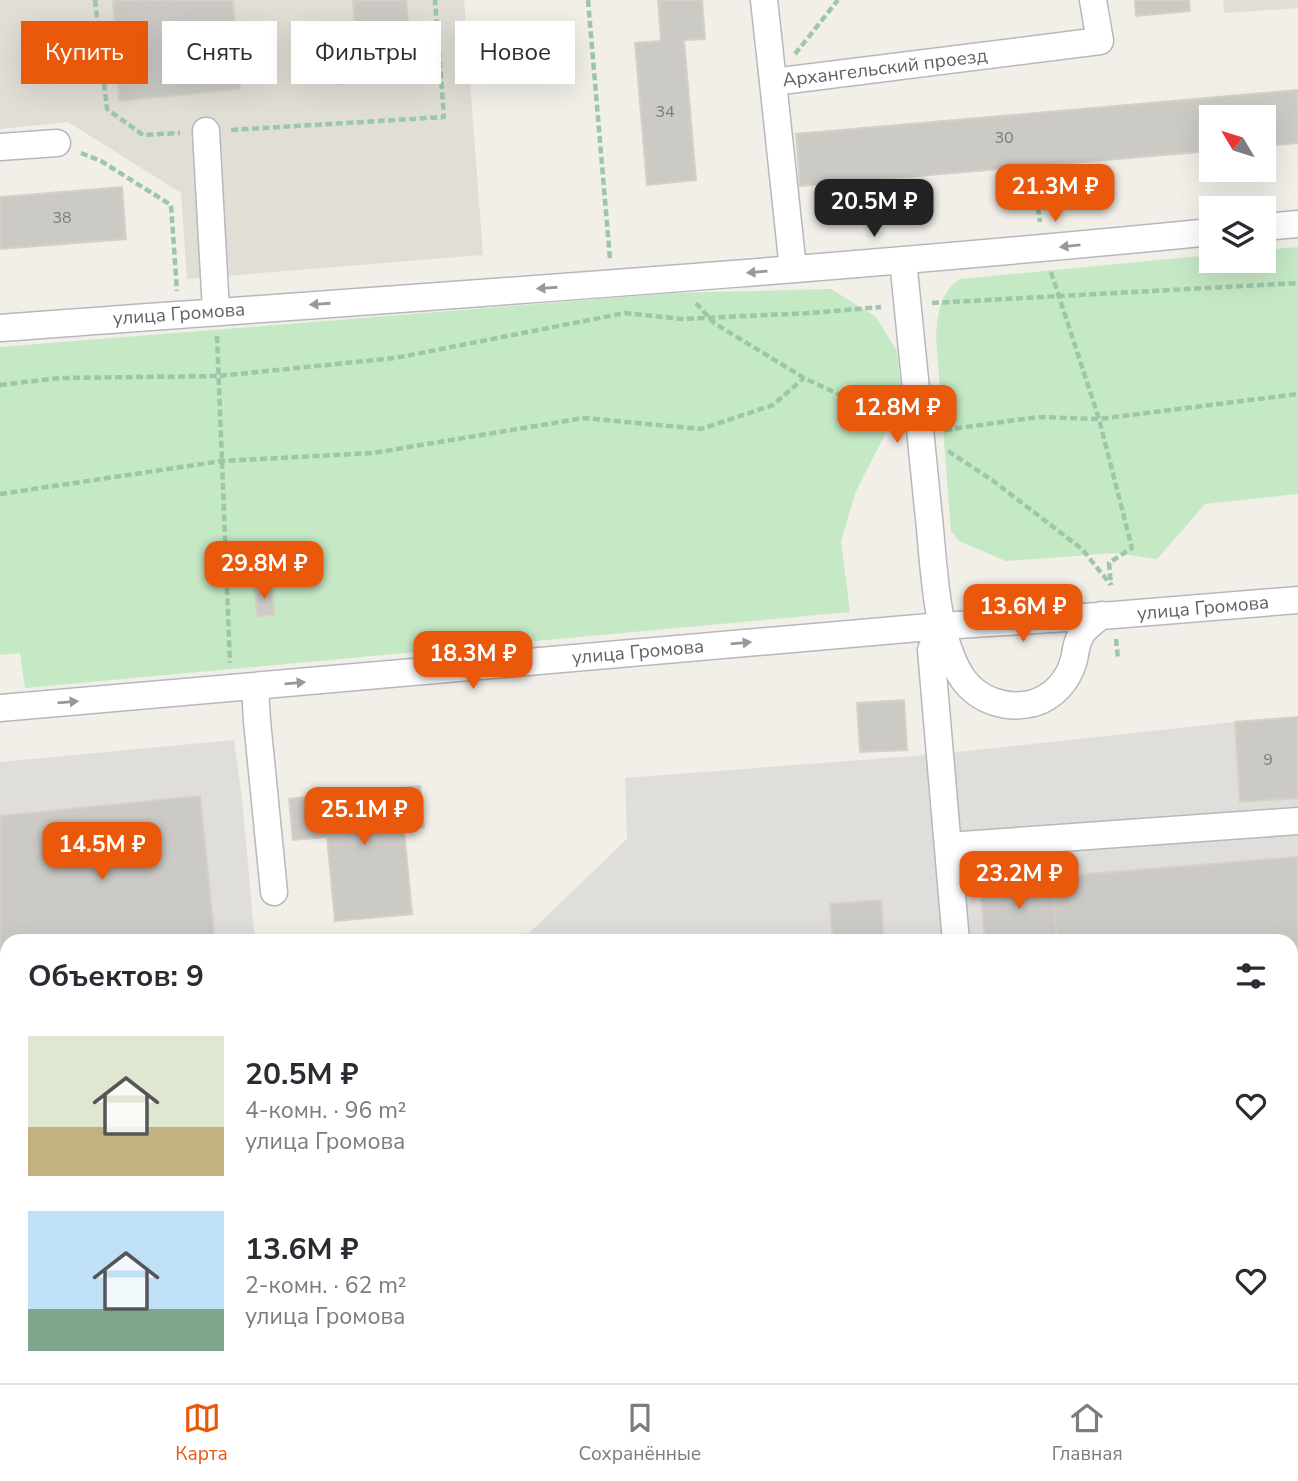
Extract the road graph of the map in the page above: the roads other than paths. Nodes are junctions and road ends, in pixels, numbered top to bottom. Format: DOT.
graph roads {
  1 [pos="764,0"];
  2 [pos="1093,0"];
  3 [pos="773,82"];
  4 [pos="206,131"];
  5 [pos="57,143"];
  6 [pos="0,147"];
  7 [pos="1298,224"];
  8 [pos="1276,226"];
  9 [pos="1199,233"];
  10 [pos="903,260"];
  11 [pos="793,269"];
  12 [pos="216,312"];
  13 [pos="0,328"];
  14 [pos="1298,600"];
  15 [pos="1108,615"];
  16 [pos="941,626"];
  17 [pos="243,687"];
  18 [pos="0,708"];
  19 [pos="1298,821"];
  20 [pos="948,846"];
  21 [pos="274,892"];
  22 [pos="955,934"];
  1 -- 3 [label="street"];
  2 -- 3 [label="street, Архангельский проезд"];
  3 -- 11 [label="street, Архангельский проезд"];
  4 -- 12 [label="street"];
  5 -- 6 [label="street"];
  7 -- 8 [label="street"];
  9 -- 10 [label="street, улица Громова, one-way"];
  10 -- 11 [label="street, улица Громова"];
  10 -- 16 [label="street"];
  11 -- 12 [label="street, улица Громова, one-way"];
  12 -- 13 [label="street, улица Громова"];
  14 -- 15 [label="street, улица Громова"];
  15 -- 16 [label="street, улица Громова"];
  15 -- 16 [label="street"];
  17 -- 16 [label="street, улица Громова, one-way"];
  16 -- 20 [label="street"];
  18 -- 17 [label="street, улица Громова, one-way"];
  17 -- 21 [label="street"];
  19 -- 20 [label="street"];
  20 -- 22 [label="street"];
}
